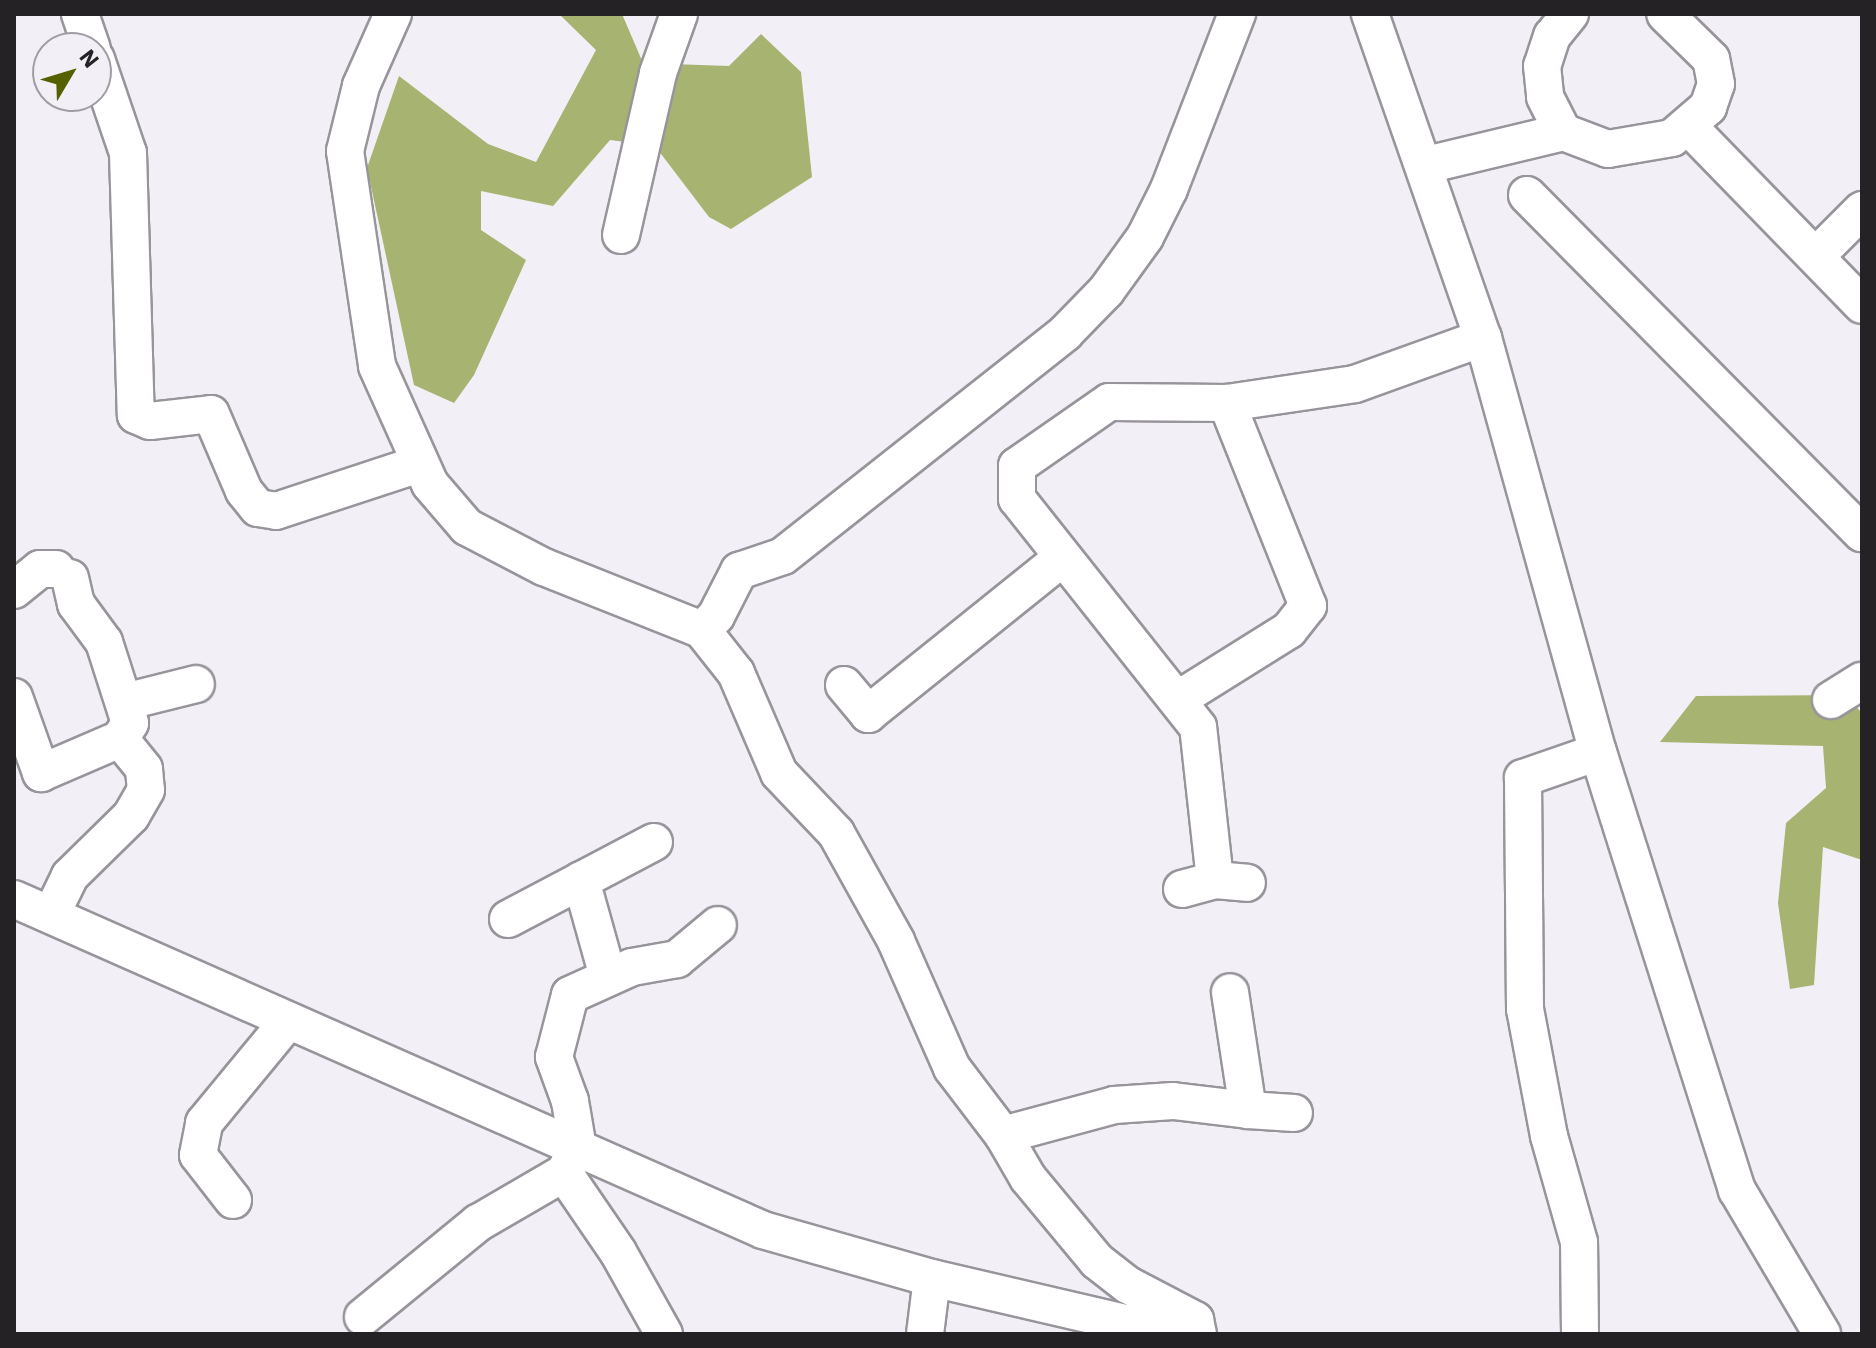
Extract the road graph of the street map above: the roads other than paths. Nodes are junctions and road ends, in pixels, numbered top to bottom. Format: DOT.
graph roads {
  1 [pos="393,14"];
  2 [pos="679,14"];
  3 [pos="1237,14"];
  4 [pos="1370,14"];
  5 [pos="1570,14"];
  6 [pos="1665,14"];
  7 [pos="112,106"];
  8 [pos="1689,127"];
  9 [pos="1563,132"];
  10 [pos="1426,165"];
  11 [pos="1527,195"];
  12 [pos="1862,210"];
  13 [pos="621,235"];
  14 [pos="1816,256"];
  15 [pos="1862,305"];
  16 [pos="1483,338"];
  17 [pos="1227,403"];
  18 [pos="419,464"];
  19 [pos="1862,533"];
  20 [pos="1063,557"];
  21 [pos="14,590"];
  22 [pos="702,630"];
  23 [pos="1862,681"];
  24 [pos="196,684"];
  25 [pos="844,685"];
  26 [pos="14,697"];
  27 [pos="1177,700"];
  28 [pos="1831,700"];
  29 [pos="124,702"];
  30 [pos="120,739"];
  31 [pos="1598,752"];
  32 [pos="654,842"];
  33 [pos="581,880"];
  34 [pos="1215,884"];
  35 [pos="14,899"];
  36 [pos="51,915"];
  37 [pos="508,919"];
  38 [pos="718,925"];
  39 [pos="608,977"];
  40 [pos="1230,992"];
  41 [pos="288,1021"];
  42 [pos="1248,1110"];
  43 [pos="1294,1113"];
  44 [pos="1003,1135"];
  45 [pos="571,1161"];
  46 [pos="233,1200"];
  47 [pos="932,1278"];
  48 [pos="363,1317"];
  49 [pos="664,1334"];
  50 [pos="925,1334"];
  51 [pos="1172,1334"];
  52 [pos="1198,1334"];
  53 [pos="1580,1334"];
  54 [pos="1822,1334"];
  1 -- 18 [label="street"];
  2 -- 13 [label="street"];
  3 -- 22 [label="street"];
  4 -- 10 [label="street"];
  5 -- 9 [label="street"];
  6 -- 8 [label="street"];
  7 -- 18 [label="street"];
  8 -- 9 [label="street"];
  8 -- 14 [label="street"];
  9 -- 10 [label="street"];
  10 -- 16 [label="street"];
  11 -- 19 [label="street"];
  12 -- 14 [label="street"];
  14 -- 15 [label="street"];
  16 -- 17 [label="street"];
  16 -- 31 [label="street"];
  17 -- 20 [label="street"];
  17 -- 27 [label="street"];
  18 -- 22 [label="street"];
  20 -- 25 [label="street"];
  20 -- 27 [label="street"];
  21 -- 29 [label="street"];
  22 -- 44 [label="street"];
  23 -- 28 [label="street"];
  24 -- 29 [label="street"];
  26 -- 30 [label="street"];
  27 -- 34 [label="street"];
  29 -- 30 [label="street"];
  30 -- 36 [label="street"];
  31 -- 53 [label="street"];
  31 -- 54 [label="street"];
  32 -- 33 [label="street"];
  33 -- 37 [label="street"];
  33 -- 39 [label="street"];
  35 -- 36 [label="street"];
  36 -- 41 [label="street"];
  38 -- 39 [label="street"];
  39 -- 45 [label="street"];
  40 -- 42 [label="street"];
  41 -- 45 [label="street"];
  41 -- 46 [label="street"];
  42 -- 43 [label="street"];
  42 -- 44 [label="street"];
  44 -- 52 [label="street"];
  45 -- 47 [label="street"];
  45 -- 48 [label="street"];
  45 -- 49 [label="street"];
  47 -- 50 [label="street"];
  47 -- 51 [label="street"];
}
